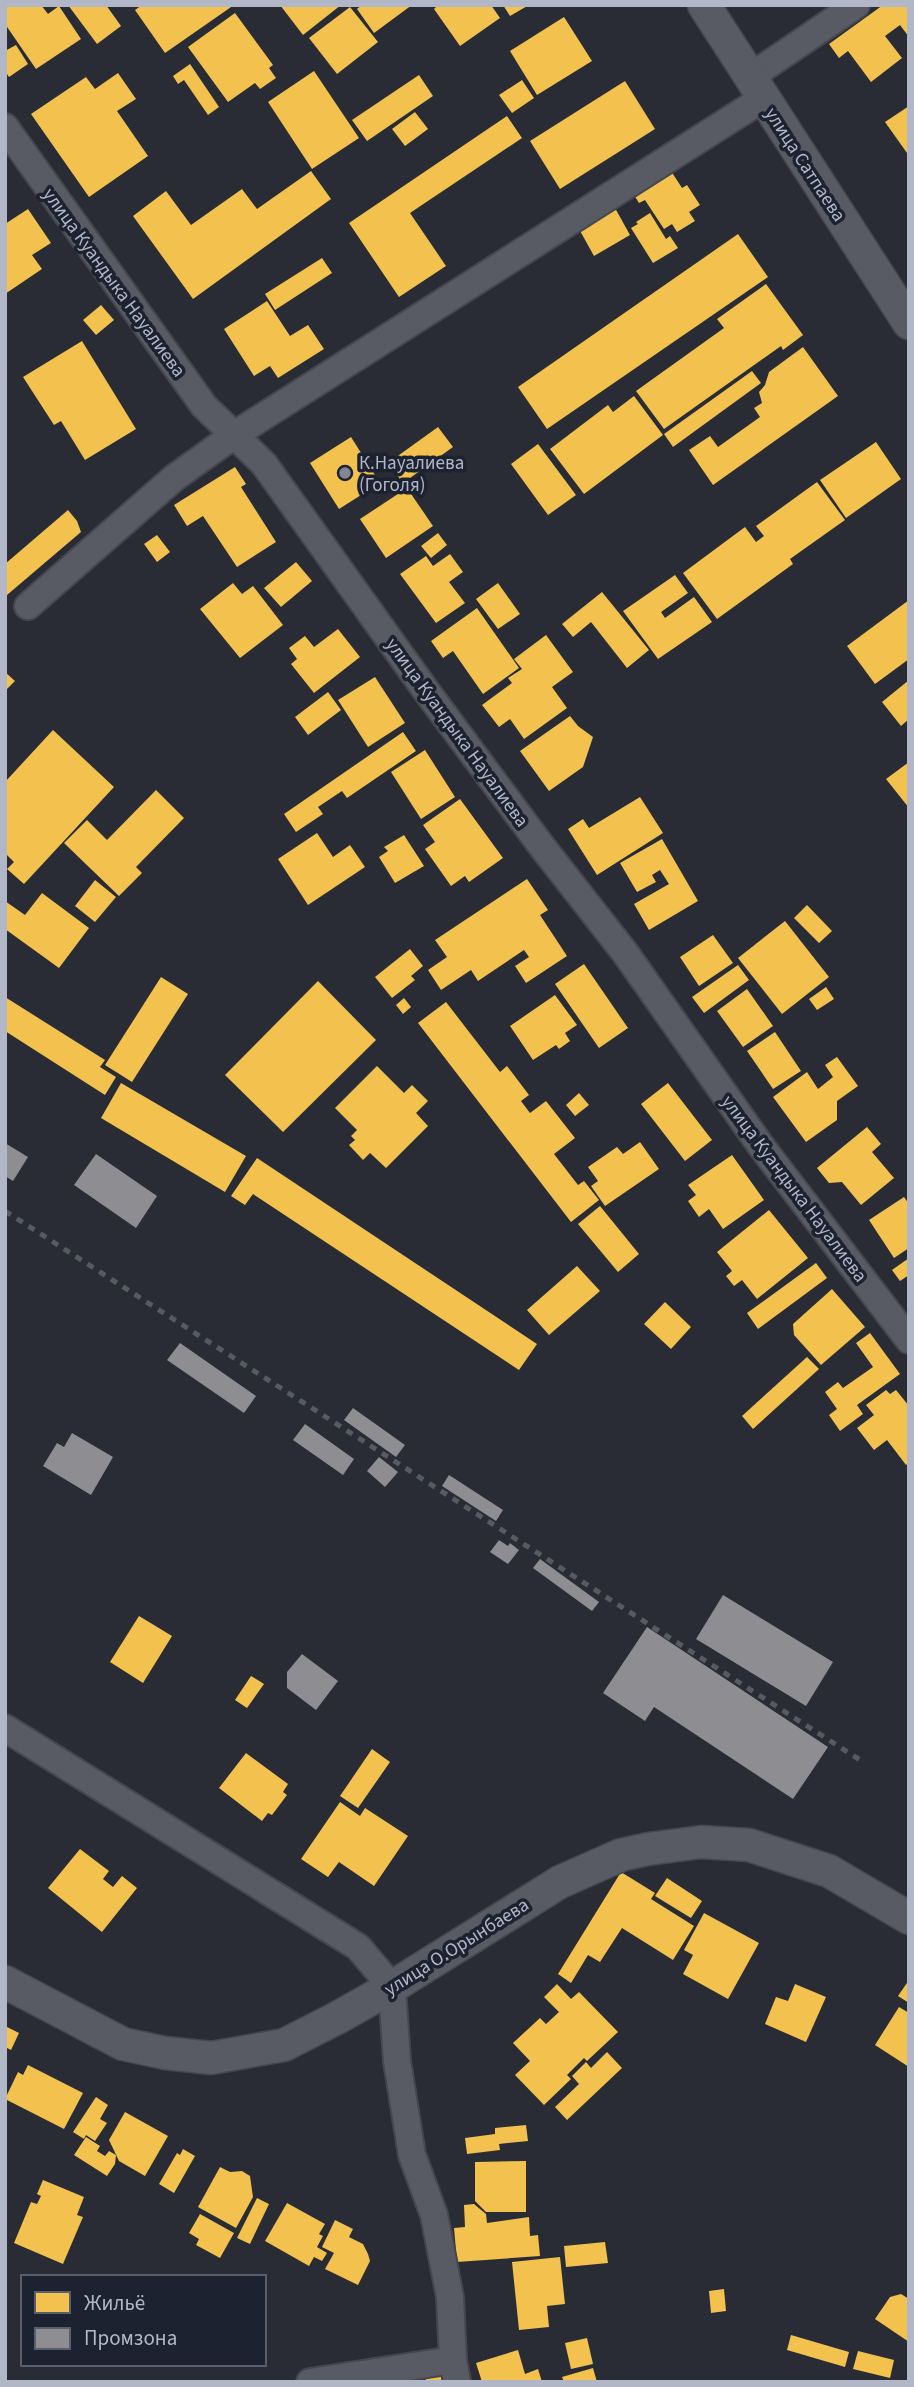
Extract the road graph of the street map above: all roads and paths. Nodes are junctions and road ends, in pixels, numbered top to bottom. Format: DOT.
graph roads {
  1 [pos="704,5"];
  2 [pos="856,5"];
  3 [pos="757,87"];
  4 [pos="5,127"];
  5 [pos="909,323"];
  6 [pos="234,435"];
  7 [pos="28,606"];
  8 [pos="909,1340"];
  9 [pos="5,1728"];
  10 [pos="909,1918"];
  11 [pos="5,1982"];
  12 [pos="392,1987"];
  13 [pos="455,2371"];
  14 [pos="310,2382"];
  1 -- 3 [label="street, улица Сатпаева"];
  2 -- 3 [label="street"];
  3 -- 5 [label="street, улица Сатпаева"];
  3 -- 6 [label="street"];
  4 -- 6 [label="street, улица Куандыка Науалиева"];
  6 -- 7 [label="street"];
  6 -- 8 [label="street, улица Куандыка Науалиева"];
  9 -- 12 [label="street"];
  10 -- 12 [label="street, улица О.Орынбаева"];
  11 -- 12 [label="street, улица О.Орынбаева"];
  12 -- 13 [label="street"];
  13 -- 14 [label="street"];
}
